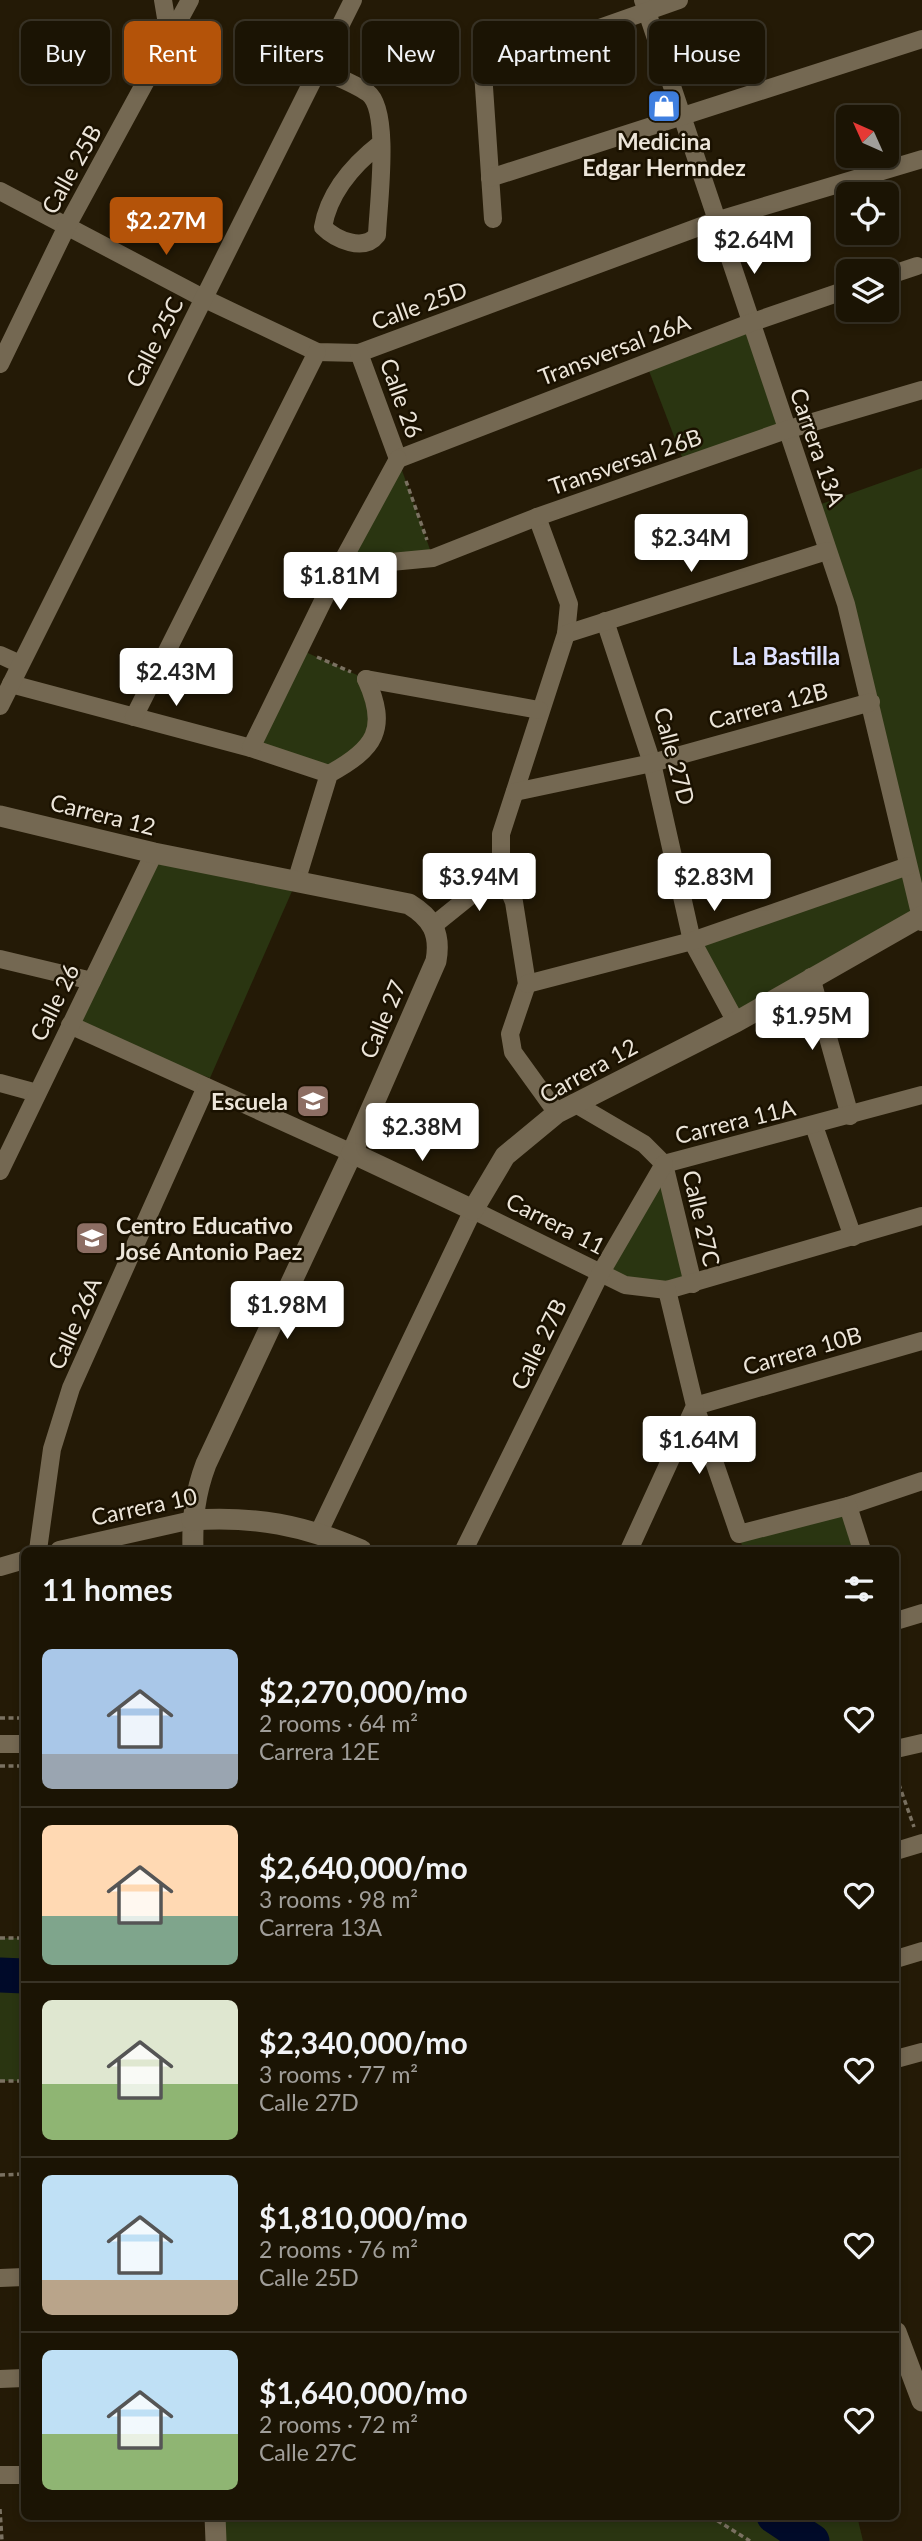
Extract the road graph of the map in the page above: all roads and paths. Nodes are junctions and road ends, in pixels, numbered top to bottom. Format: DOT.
graph roads {
  1 [pos="163,0"];
  2 [pos="190,0"];
  3 [pos="353,0"];
  4 [pos="679,0"];
  5 [pos="645,6"];
  6 [pos="170,21"];
  7 [pos="180,21"];
  8 [pos="343,21"];
  9 [pos="606,21"];
  10 [pos="922,39"];
  11 [pos="348,83"];
  12 [pos="145,84"];
  13 [pos="311,84"];
  14 [pos="484,84"];
  15 [pos="680,116"];
  16 [pos="381,143"];
  17 [pos="922,159"];
  18 [pos="490,178"];
  19 [pos="0,191"];
  20 [pos="493,219"];
  21 [pos="715,221"];
  22 [pos="67,226"];
  23 [pos="917,266"];
  24 [pos="899,272"];
  25 [pos="836,293"];
  26 [pos="203,298"];
  27 [pos="750,323"];
  28 [pos="317,352"];
  29 [pos="359,353"];
  30 [pos="0,364"];
  31 [pos="922,390"];
  32 [pos="786,430"];
  33 [pos="398,459"];
  34 [pos="537,517"];
  35 [pos="827,551"];
  36 [pos="433,558"];
  37 [pos="343,561"];
  38 [pos="605,621"];
  39 [pos="566,634"];
  40 [pos="301,650"];
  41 [pos="0,655"];
  42 [pos="20,664"];
  43 [pos="366,679"];
  44 [pos="11,684"];
  45 [pos="871,702"];
  46 [pos="0,706"];
  47 [pos="539,710"];
  48 [pos="134,717"];
  49 [pos="251,748"];
  50 [pos="652,763"];
  51 [pos="329,774"];
  52 [pos="515,792"];
  53 [pos="0,816"];
  54 [pos="154,853"];
  55 [pos="908,866"];
  56 [pos="501,871"];
  57 [pos="296,882"];
  58 [pos="921,918"];
  59 [pos="434,925"];
  60 [pos="692,941"];
  61 [pos="0,959"];
  62 [pos="811,977"];
  63 [pos="92,981"];
  64 [pos="527,984"];
  65 [pos="736,1022"];
  66 [pos="70,1026"];
  67 [pos="0,1083"];
  68 [pos="206,1087"];
  69 [pos="37,1093"];
  70 [pos="922,1095"];
  71 [pos="566,1108"];
  72 [pos="850,1116"];
  73 [pos="814,1126"];
  74 [pos="352,1153"];
  75 [pos="664,1164"];
  76 [pos="0,1171"];
  77 [pos="473,1210"];
  78 [pos="922,1216"];
  79 [pos="853,1237"];
  80 [pos="600,1275"];
  81 [pos="693,1284"];
  82 [pos="667,1290"];
  83 [pos="922,1341"];
  84 [pos="695,1406"];
  85 [pos="922,1481"];
  86 [pos="848,1506"];
  87 [pos="192,1520"];
  88 [pos="319,1532"];
  89 [pos="38,1547"];
  90 [pos="72,1547"];
  91 [pos="193,1547"];
  92 [pos="354,1547"];
  93 [pos="465,1547"];
  94 [pos="630,1547"];
  95 [pos="861,1547"];
  96 [pos="21,1561"];
  97 [pos="0,1567"];
  98 [pos="922,1613"];
  99 [pos="899,1620"];
  100 [pos="0,1718"];
  101 [pos="21,1718"];
  102 [pos="922,1743"];
  103 [pos="0,1744"];
  104 [pos="21,1744"];
  105 [pos="899,1748"];
  106 [pos="0,1766"];
  107 [pos="21,1766"];
  108 [pos="899,1784"];
  109 [pos="921,1844"];
  110 [pos="899,1850"];
  111 [pos="0,1938"];
  112 [pos="21,1938"];
  113 [pos="922,1951"];
  114 [pos="899,1958"];
  115 [pos="922,2052"];
  116 [pos="899,2058"];
  117 [pos="0,2081"];
  118 [pos="21,2081"];
  119 [pos="21,2174"];
  120 [pos="0,2175"];
  121 [pos="21,2277"];
  122 [pos="0,2278"];
  123 [pos="899,2340"];
  124 [pos="21,2378"];
  125 [pos="0,2379"];
  126 [pos="922,2401"];
  127 [pos="0,2475"];
  128 [pos="21,2475"];
  129 [pos="0,2509"];
  130 [pos="215,2520"];
  131 [pos="716,2520"];
  132 [pos="2,2541"];
  133 [pos="216,2541"];
  134 [pos="750,2541"];
  1 -- 6 [label="street"];
  2 -- 7 [label="street, Calle 25B"];
  3 -- 8 [label="street, Calle 25C"];
  4 -- 5 [label="street"];
  5 -- 9 [label="street"];
  5 -- 15 [label="street, Carrera 13A"];
  10 -- 15 [label="street"];
  11 -- 16 [label="street"];
  12 -- 22 [label="street, Calle 25B"];
  13 -- 26 [label="street, Calle 25C"];
  14 -- 18 [label="street"];
  15 -- 18 [label="street"];
  15 -- 21 [label="street, Carrera 13A"];
  16 -- 16 [label="street"];
  17 -- 21 [label="street, Calle 25D"];
  18 -- 20 [label="street"];
  19 -- 22 [label="street"];
  21 -- 27 [label="street, Carrera 13A"];
  21 -- 29 [label="street, Calle 25D"];
  22 -- 26 [label="street"];
  22 -- 30 [label="street, Calle 25B"];
  23 -- 24 [label="street"];
  25 -- 27 [label="street, Transversal 26A"];
  26 -- 28 [label="street"];
  26 -- 42 [label="street, Calle 25C"];
  27 -- 32 [label="street, Carrera 13A"];
  27 -- 33 [label="street, Transversal 26A"];
  28 -- 29 [label="street, Calle 25D"];
  28 -- 48 [label="street"];
  29 -- 33 [label="street, Calle 26"];
  31 -- 32 [label="street, Transversal 26B"];
  32 -- 34 [label="street, Transversal 26B"];
  32 -- 35 [label="street, Carrera 13A"];
  33 -- 36 [label="path"];
  33 -- 37 [label="street"];
  34 -- 36 [label="street, Transversal 26B"];
  34 -- 39 [label="street"];
  35 -- 38 [label="street"];
  35 -- 45 [label="street, Carrera 13A"];
  36 -- 37 [label="street, Transversal 26B"];
  37 -- 40 [label="street"];
  38 -- 39 [label="street"];
  38 -- 50 [label="street, Calle 27D"];
  39 -- 47 [label="street"];
  40 -- 43 [label="path"];
  40 -- 49 [label="street"];
  41 -- 42 [label="street"];
  42 -- 44 [label="street, Calle 25C"];
  43 -- 47 [label="street"];
  43 -- 51 [label="street"];
  44 -- 46 [label="street, Calle 25C"];
  44 -- 48 [label="street"];
  45 -- 50 [label="street, Carrera 12B"];
  45 -- 55 [label="street, Carrera 13A"];
  47 -- 52 [label="street"];
  48 -- 49 [label="street"];
  49 -- 51 [label="street"];
  50 -- 52 [label="street, Carrera 12B"];
  50 -- 60 [label="street, Calle 27D"];
  51 -- 57 [label="street"];
  52 -- 56 [label="street"];
  53 -- 54 [label="street, Carrera 12"];
  54 -- 57 [label="street, Carrera 12"];
  54 -- 63 [label="street, Calle 26"];
  55 -- 58 [label="street, Carrera 13A"];
  55 -- 60 [label="street"];
  56 -- 59 [label="street"];
  56 -- 64 [label="street"];
  57 -- 59 [label="street, Carrera 12"];
  58 -- 62 [label="street, Carrera 12"];
  59 -- 74 [label="street, Calle 27"];
  60 -- 64 [label="street"];
  60 -- 65 [label="street, Calle 27D"];
  61 -- 63 [label="street"];
  62 -- 65 [label="street, Carrera 12"];
  62 -- 72 [label="street"];
  63 -- 66 [label="street, Calle 26"];
  64 -- 71 [label="street"];
  65 -- 71 [label="street, Carrera 12"];
  66 -- 68 [label="street, Carrera 11"];
  66 -- 69 [label="street, Calle 26"];
  67 -- 69 [label="street"];
  68 -- 74 [label="street, Carrera 11"];
  68 -- 89 [label="street, Calle 26A"];
  69 -- 76 [label="street, Calle 26"];
  70 -- 72 [label="street, Carrera 11A"];
  71 -- 75 [label="street, Carrera 11A"];
  71 -- 77 [label="street, Carrera 12"];
  72 -- 73 [label="street, Carrera 11A"];
  73 -- 75 [label="street, Carrera 11A"];
  73 -- 79 [label="street"];
  74 -- 77 [label="street, Carrera 11"];
  74 -- 87 [label="street, Calle 27"];
  75 -- 80 [label="street, Calle 27B"];
  75 -- 81 [label="street, Calle 27C"];
  77 -- 80 [label="street, Carrera 11"];
  77 -- 88 [label="street, Carrera 12"];
  78 -- 79 [label="street, Carrera 11"];
  79 -- 81 [label="street, Carrera 11"];
  80 -- 82 [label="street, Carrera 11"];
  80 -- 93 [label="street, Calle 27B"];
  81 -- 82 [label="street, Carrera 11"];
  82 -- 84 [label="street"];
  83 -- 84 [label="street, Carrera 10B"];
  84 -- 86 [label="street"];
  84 -- 94 [label="street"];
  85 -- 86 [label="street"];
  86 -- 95 [label="street"];
  87 -- 88 [label="street, Carrera 10"];
  87 -- 90 [label="street, Carrera 10"];
  87 -- 91 [label="street, Calle 27"];
  88 -- 92 [label="street, Carrera 10"];
  96 -- 97 [label="street"];
  98 -- 99 [label="street"];
  100 -- 101 [label="path"];
  102 -- 105 [label="street"];
  103 -- 104 [label="street"];
  106 -- 107 [label="path"];
  108 -- 109 [label="path"];
  109 -- 110 [label="street"];
  111 -- 112 [label="path"];
  113 -- 114 [label="street"];
  115 -- 116 [label="street"];
  117 -- 118 [label="path"];
  119 -- 120 [label="path"];
  121 -- 122 [label="street"];
  123 -- 126 [label="street"];
  124 -- 125 [label="street"];
  127 -- 128 [label="street"];
  129 -- 132 [label="path"];
  130 -- 133 [label="street"];
  131 -- 134 [label="path"];
}
